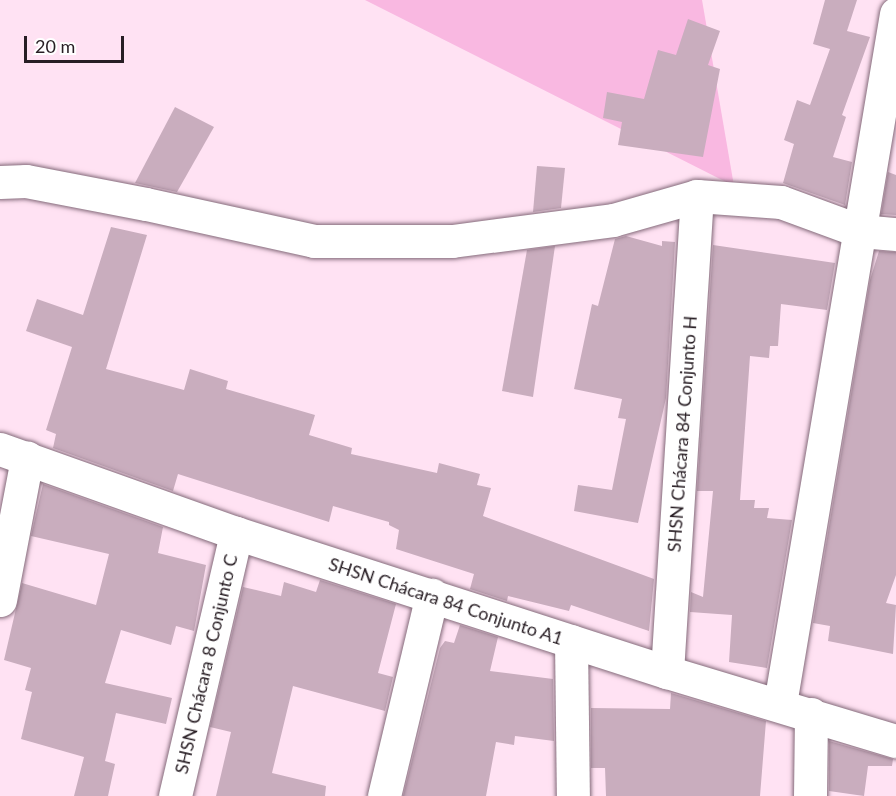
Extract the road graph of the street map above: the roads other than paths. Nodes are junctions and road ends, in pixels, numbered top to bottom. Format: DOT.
graph roads {
  1 [pos="896,14"];
  2 [pos="0,182"];
  3 [pos="697,196"];
  4 [pos="860,231"];
  5 [pos="896,234"];
  6 [pos="14,454"];
  7 [pos="236,533"];
  8 [pos="432,595"];
  9 [pos="0,600"];
  10 [pos="571,642"];
  11 [pos="667,672"];
  12 [pos="780,704"];
  13 [pos="811,714"];
  14 [pos="896,741"];
  15 [pos="175,796"];
  16 [pos="384,796"];
  17 [pos="573,796"];
  18 [pos="810,796"];
  1 -- 4 [label="street"];
  2 -- 3 [label="street"];
  3 -- 4 [label="street"];
  3 -- 11 [label="street, SHSN Chácara 84 Conjunto H"];
  4 -- 5 [label="street"];
  4 -- 12 [label="street"];
  6 -- 7 [label="street, SHSN Chácara 84 Conjunto A1"];
  6 -- 9 [label="street"];
  7 -- 8 [label="street, SHSN Chácara 84 Conjunto A1"];
  7 -- 15 [label="street, SHSN Chácara 8 Conjunto C"];
  8 -- 10 [label="street, SHSN Chácara 84 Conjunto A1"];
  8 -- 16 [label="street"];
  10 -- 11 [label="street, SHSN Chácara 84 Conjunto A1"];
  10 -- 17 [label="street"];
  11 -- 12 [label="street, SHSN Chácara 84 Conjunto A1"];
  12 -- 13 [label="street, SHSN Chácara 84 Conjunto A1"];
  13 -- 14 [label="street, SHSN Chácara 84 Conjunto A1"];
  13 -- 18 [label="street"];
}
